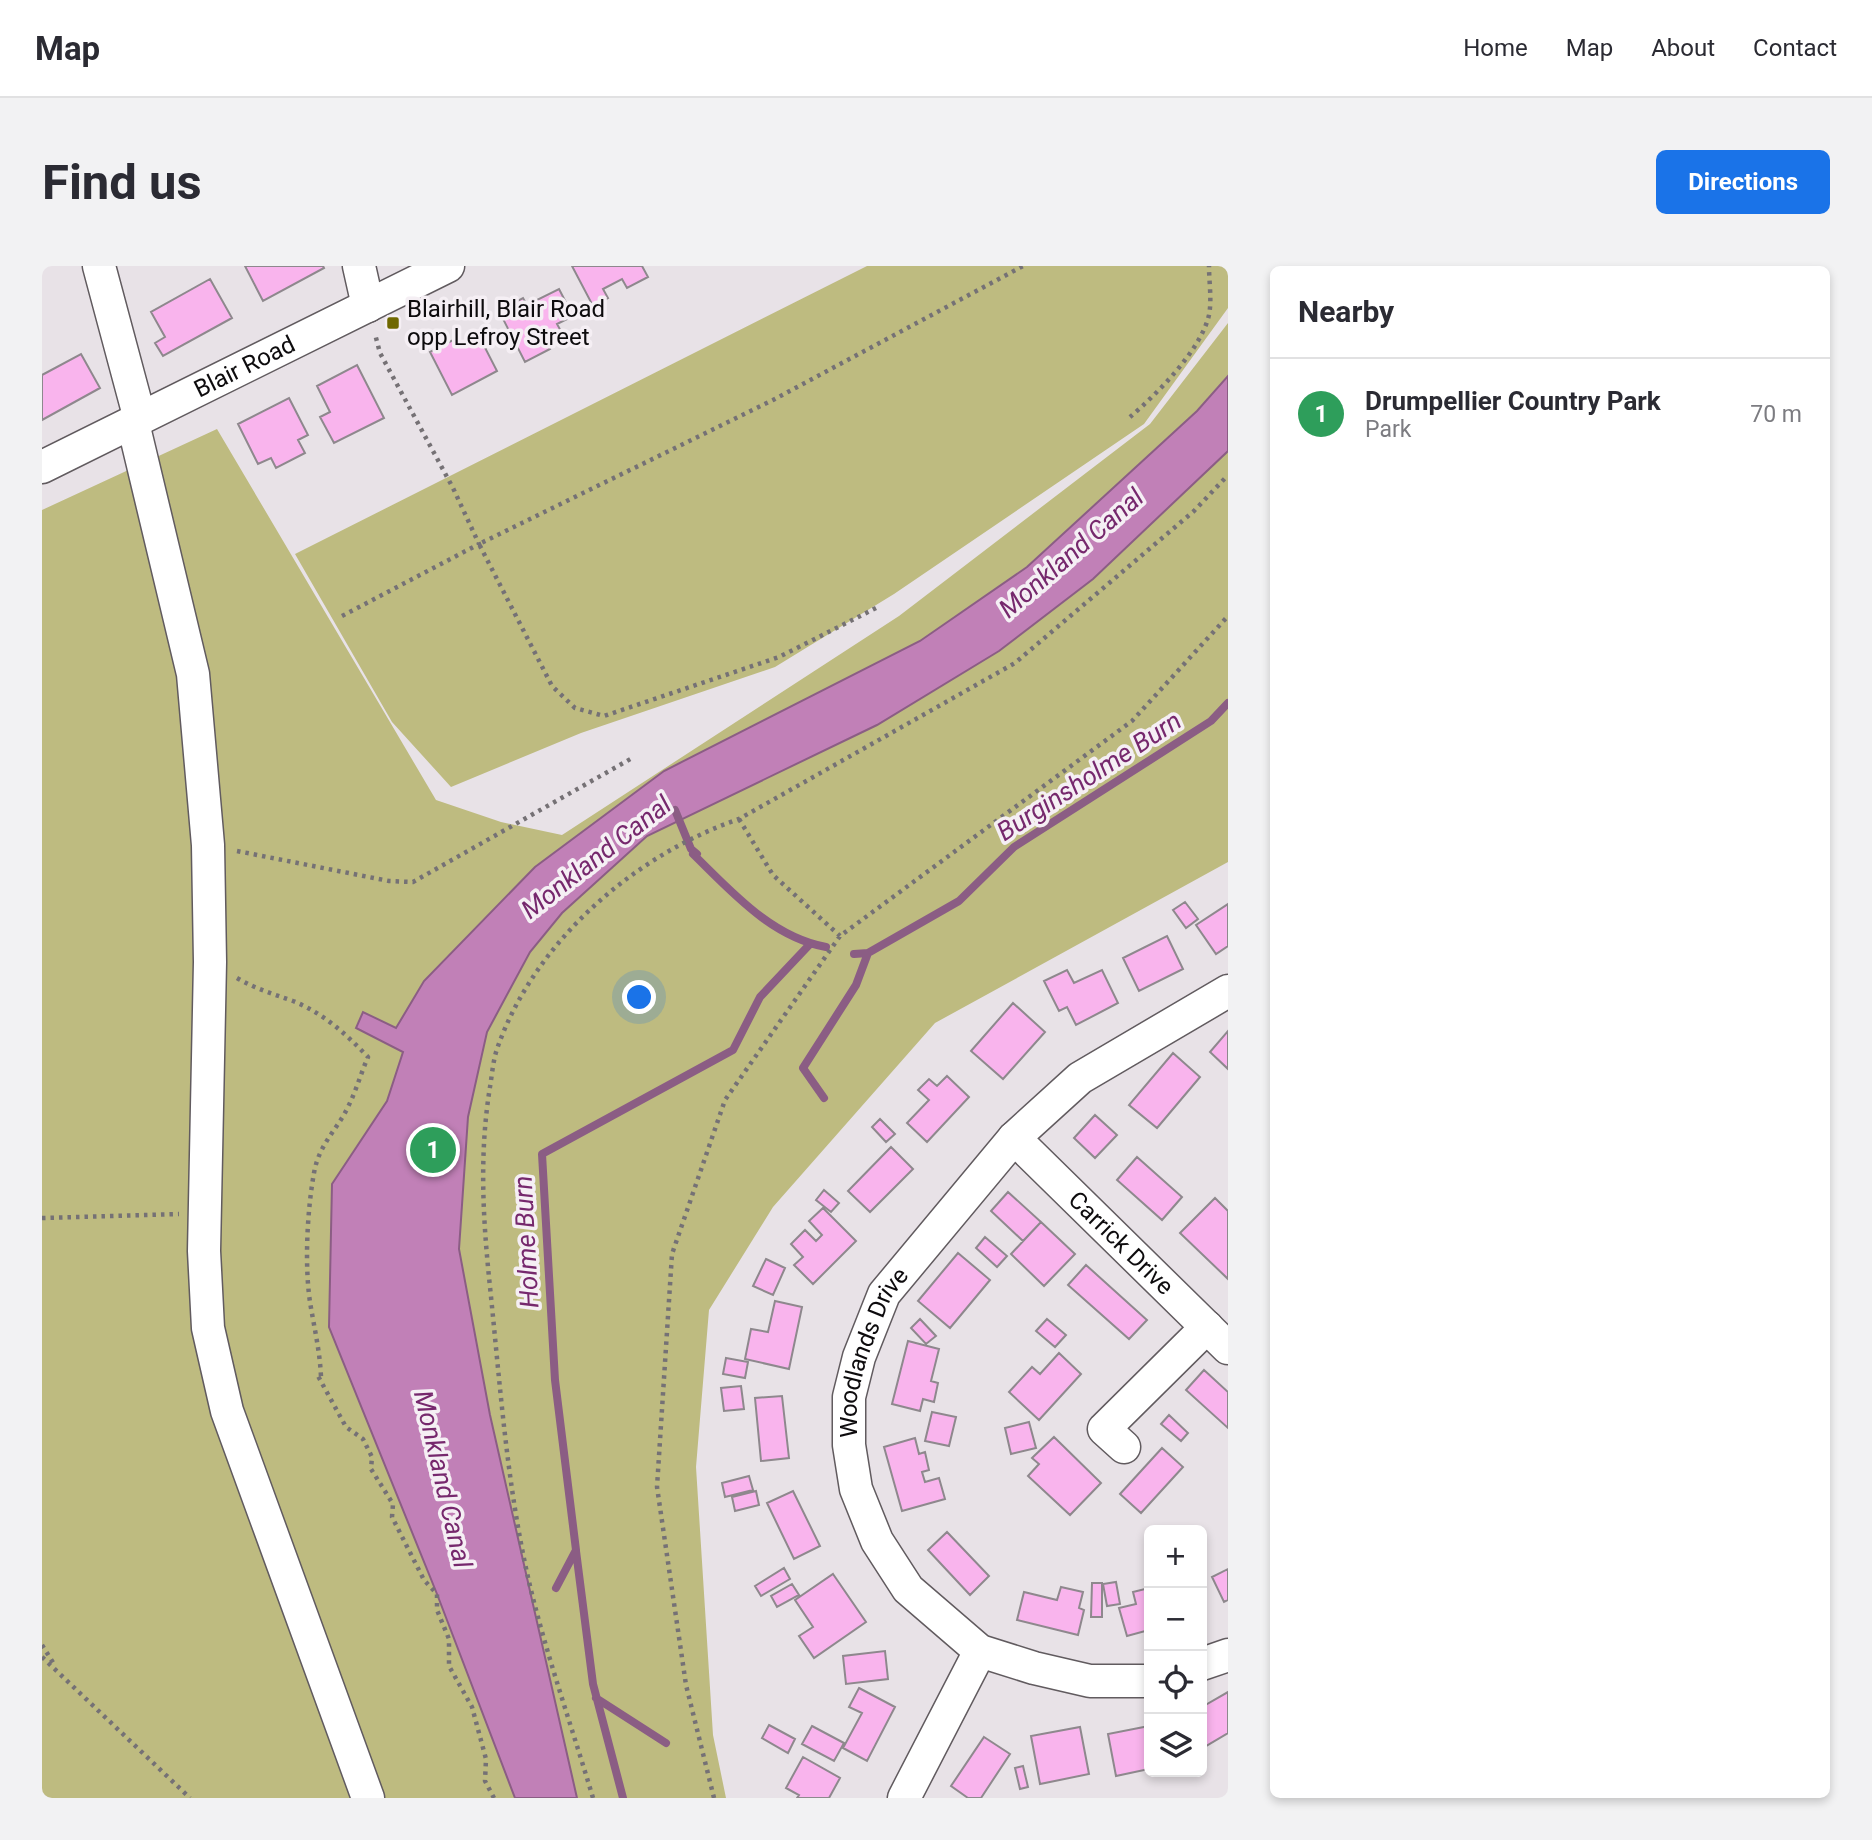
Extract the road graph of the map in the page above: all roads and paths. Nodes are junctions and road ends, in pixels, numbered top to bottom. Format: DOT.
graph roads {
  1 [pos="99,266"];
  2 [pos="359,266"];
  3 [pos="448,266"];
  4 [pos="1023,266"];
  5 [pos="1209,266"];
  6 [pos="368,306"];
  7 [pos="1130,417"];
  8 [pos="136,421"];
  9 [pos="42,467"];
  10 [pos="1228,475"];
  11 [pos="479,544"];
  12 [pos="876,608"];
  13 [pos="342,616"];
  14 [pos="1228,616"];
  15 [pos="634,757"];
  16 [pos="739,819"];
  17 [pos="208,845"];
  18 [pos="840,936"];
  19 [pos="210,962"];
  20 [pos="1228,990"];
  21 [pos="1014,1138"];
  22 [pos="204,1213"];
  23 [pos="42,1218"];
  24 [pos="1217,1338"];
  25 [pos="1105,1430"];
  26 [pos="42,1645"];
  27 [pos="980,1651"];
  28 [pos="1228,1655"];
  29 [pos="42,1657"];
  30 [pos="1207,1662"];
  31 [pos="56,1668"];
  32 [pos="1144,1681"];
  33 [pos="191,1798"];
  34 [pos="368,1798"];
  35 [pos="494,1798"];
  36 [pos="593,1798"];
  37 [pos="713,1798"];
  38 [pos="904,1798"];
  1 -- 8 [label="street"];
  2 -- 6 [label="street"];
  3 -- 6 [label="street, Blair Road"];
  4 -- 11 [label="path"];
  5 -- 7 [label="path"];
  6 -- 8 [label="street, Blair Road"];
  6 -- 11 [label="path"];
  8 -- 9 [label="street, Blair Road"];
  8 -- 17 [label="street"];
  10 -- 16 [label="path"];
  11 -- 12 [label="path"];
  11 -- 13 [label="path"];
  14 -- 18 [label="path"];
  15 -- 17 [label="path"];
  16 -- 18 [label="path"];
  16 -- 36 [label="path"];
  17 -- 19 [label="street"];
  18 -- 37 [label="path"];
  19 -- 22 [label="street"];
  19 -- 35 [label="path"];
  20 -- 21 [label="street, Woodlands Drive"];
  21 -- 24 [label="street, Carrick Drive"];
  21 -- 27 [label="street, Woodlands Drive"];
  22 -- 23 [label="path"];
  22 -- 34 [label="street"];
  24 -- 25 [label="street"];
  26 -- 31 [label="path"];
  27 -- 32 [label="street, Woodlands Drive"];
  27 -- 38 [label="street"];
  28 -- 30 [label="street"];
  29 -- 31 [label="path"];
  31 -- 33 [label="path"];
}
